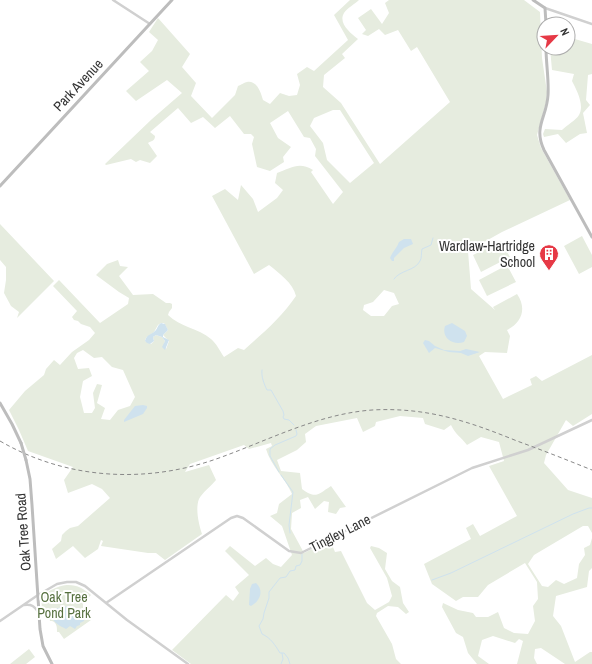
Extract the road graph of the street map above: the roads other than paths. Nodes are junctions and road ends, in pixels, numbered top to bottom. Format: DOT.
graph roads {
  1 [pos="113,0"];
  2 [pos="172,0"];
  3 [pos="533,0"];
  4 [pos="545,8"];
  5 [pos="546,16"];
  6 [pos="150,24"];
  7 [pos="592,24"];
  8 [pos="546,56"];
  9 [pos="0,186"];
  10 [pos="592,237"];
  11 [pos="0,403"];
  12 [pos="592,420"];
  13 [pos="38,595"];
  14 [pos="106,603"];
  15 [pos="23,605"];
  16 [pos="39,614"];
  17 [pos="0,621"];
  18 [pos="52,664"];
  19 [pos="188,664"];
  1 -- 6 [label="street"];
  2 -- 6 [label="main road, Park Avenue"];
  3 -- 4 [label="main road"];
  4 -- 5 [label="main road"];
  4 -- 7 [label="street"];
  6 -- 9 [label="main road, Park Avenue"];
  8 -- 10 [label="main road"];
  11 -- 13 [label="main road, Oak Tree Road, bridge"];
  12 -- 14 [label="street, Tingley Lane"];
  13 -- 14 [label="street"];
  13 -- 15 [label="street"];
  13 -- 16 [label="main road, Oak Tree Road"];
  14 -- 19 [label="street"];
  15 -- 16 [label="street"];
  15 -- 17 [label="street"];
  16 -- 18 [label="main road, Oak Tree Road"];
}
